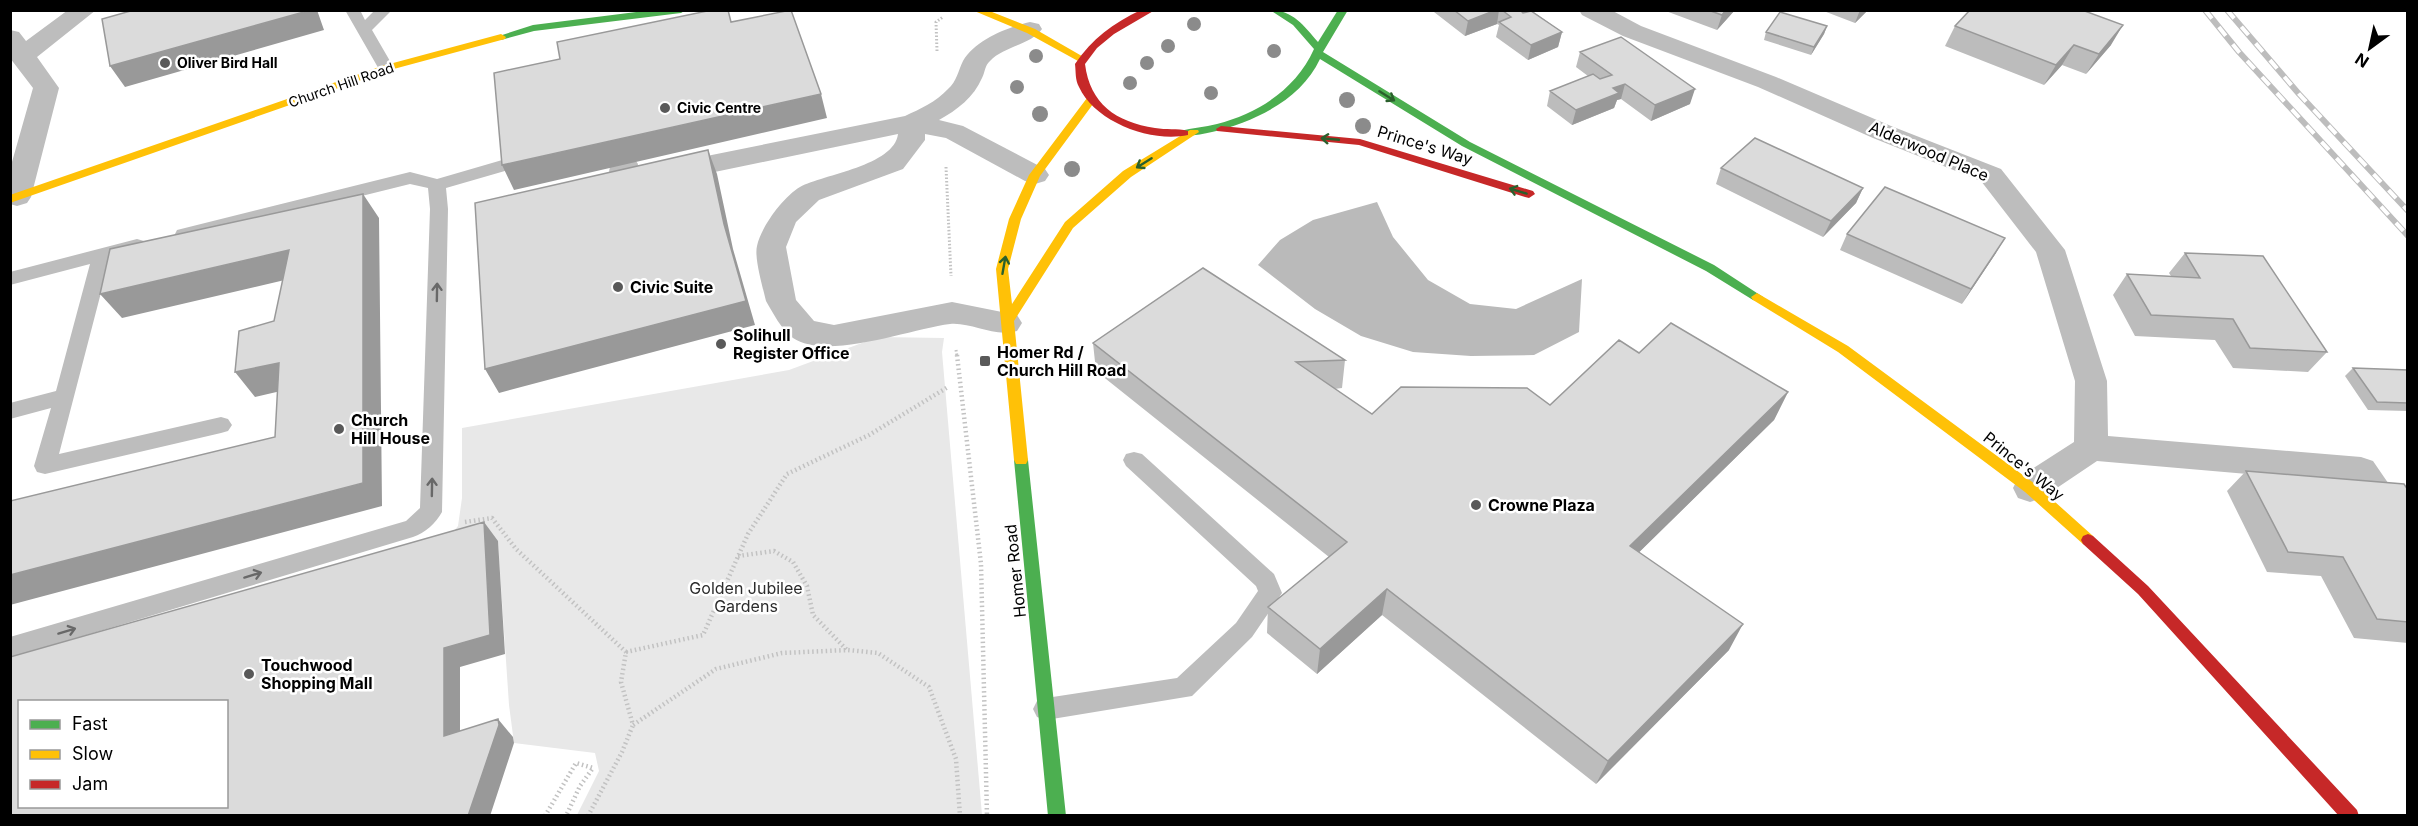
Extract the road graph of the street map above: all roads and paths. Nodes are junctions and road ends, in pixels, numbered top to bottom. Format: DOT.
graph roads {
  1 [pos="84,10"];
  2 [pos="352,10"];
  3 [pos="385,10"];
  4 [pos="681,10"];
  5 [pos="950,10"];
  6 [pos="977,10"];
  7 [pos="1123,10"];
  8 [pos="1275,10"];
  9 [pos="1343,10"];
  10 [pos="1591,10"];
  11 [pos="1144,13"];
  12 [pos="1030,29"];
  13 [pos="363,30"];
  14 [pos="16,47"];
  15 [pos="1319,52"];
  16 [pos="1082,59"];
  17 [pos="386,68"];
  18 [pos="1091,100"];
  19 [pos="946,121"];
  20 [pos="913,123"];
  21 [pos="1221,129"];
  22 [pos="1194,132"];
  23 [pos="513,163"];
  24 [pos="624,164"];
  25 [pos="1035,175"];
  26 [pos="437,185"];
  27 [pos="14,198"];
  28 [pos="1614,220"];
  29 [pos="102,254"];
  30 [pos="10,279"];
  31 [pos="952,313"];
  32 [pos="1006,323"];
  33 [pos="948,387"];
  34 [pos="65,396"];
  35 [pos="10,411"];
  36 [pos="221,425"];
  37 [pos="2091,448"];
  38 [pos="1134,460"];
  39 [pos="2030,488"];
  40 [pos="413,528"];
  41 [pos="2408,542"];
  42 [pos="738,556"];
  43 [pos="10,648"];
  44 [pos="848,651"];
  45 [pos="626,652"];
  46 [pos="1046,709"];
  47 [pos="633,725"];
  48 [pos="545,816"];
  49 [pos="566,816"];
  50 [pos="588,816"];
  51 [pos="960,816"];
  52 [pos="987,816"];
  53 [pos="1057,816"];
  54 [pos="2351,816"];
  1 -- 14 [label="street"];
  2 -- 13 [label="lane"];
  3 -- 13 [label="lane"];
  4 -- 17 [label="street, Church Hill Road"];
  5 -- 19 [label="path"];
  6 -- 12 [label="street"];
  7 -- 11 [label="street"];
  8 -- 15 [label="street, Prince's Way"];
  9 -- 15 [label="street"];
  10 -- 37 [label="street, Alderwood Place"];
  11 -- 16 [label="street"];
  12 -- 16 [label="street"];
  12 -- 19 [label="street"];
  13 -- 17 [label="lane"];
  14 -- 27 [label="street"];
  15 -- 21 [label="street"];
  15 -- 28 [label="street, Prince's Way, one-way"];
  16 -- 18 [label="street"];
  17 -- 27 [label="street, Church Hill Road"];
  18 -- 22 [label="street"];
  18 -- 25 [label="street, Homer Road"];
  19 -- 20 [label="street"];
  19 -- 25 [label="street"];
  19 -- 31 [label="path"];
  20 -- 24 [label="street"];
  20 -- 31 [label="street"];
  21 -- 22 [label="street"];
  28 -- 21 [label="street, Prince's Way, one-way"];
  22 -- 32 [label="street, one-way"];
  23 -- 26 [label="lane"];
  32 -- 25 [label="street, Homer Road, one-way"];
  26 -- 29 [label="lane"];
  40 -- 26 [label="lane, one-way"];
  28 -- 39 [label="street, Prince's Way"];
  29 -- 30 [label="lane"];
  29 -- 34 [label="lane"];
  31 -- 32 [label="street"];
  31 -- 52 [label="path"];
  32 -- 46 [label="street, Homer Road"];
  33 -- 42 [label="path"];
  34 -- 35 [label="lane"];
  34 -- 36 [label="lane"];
  37 -- 39 [label="street"];
  37 -- 41 [label="street"];
  38 -- 46 [label="lane"];
  39 -- 54 [label="street, Prince's Way"];
  43 -- 40 [label="lane, one-way"];
  40 -- 45 [label="path"];
  42 -- 44 [label="path"];
  42 -- 45 [label="path"];
  44 -- 47 [label="path"];
  44 -- 51 [label="path"];
  45 -- 47 [label="path"];
  46 -- 53 [label="street, Homer Road"];
  47 -- 50 [label="path"];
  48 -- 49 [label="path"];
}
